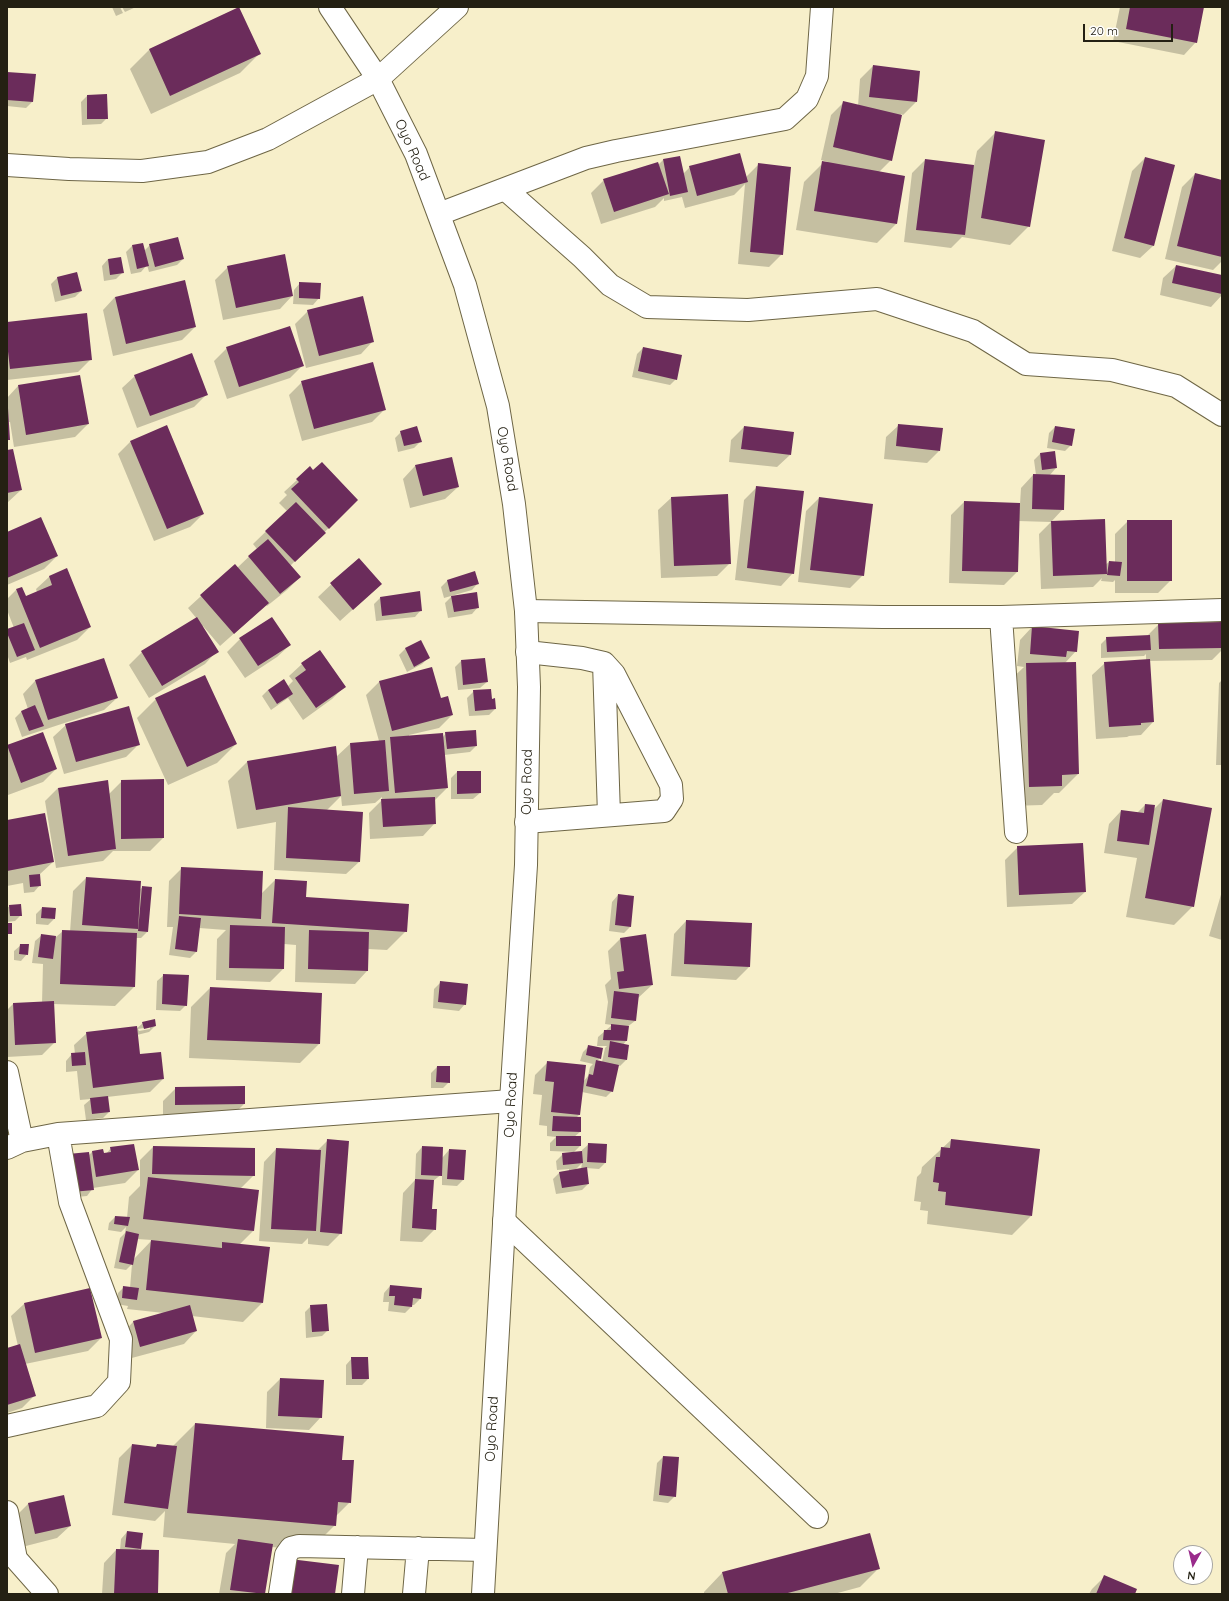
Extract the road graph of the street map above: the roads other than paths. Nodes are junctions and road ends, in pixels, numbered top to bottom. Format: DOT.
graph roads {
  1 [pos="330,7"];
  2 [pos="457,7"];
  3 [pos="822,7"];
  4 [pos="378,78"];
  5 [pos="7,165"];
  6 [pos="505,189"];
  7 [pos="439,214"];
  8 [pos="1222,415"];
  9 [pos="1222,610"];
  10 [pos="526,611"];
  11 [pos="1001,617"];
  12 [pos="527,652"];
  13 [pos="604,663"];
  14 [pos="609,815"];
  15 [pos="526,822"];
  16 [pos="1016,832"];
  17 [pos="7,1072"];
  18 [pos="511,1101"];
  19 [pos="58,1134"];
  20 [pos="14,1144"];
  21 [pos="504,1221"];
  22 [pos="7,1426"];
  23 [pos="7,1512"];
  24 [pos="816,1517"];
  25 [pos="357,1547"];
  26 [pos="418,1548"];
  27 [pos="485,1550"];
  28 [pos="12,1565"];
  29 [pos="47,1594"];
  30 [pos="280,1594"];
  31 [pos="353,1594"];
  32 [pos="414,1594"];
  33 [pos="483,1594"];
  1 -- 4 [label="main road, Oyo Road"];
  2 -- 4 [label="main road"];
  3 -- 6 [label="main road"];
  4 -- 5 [label="main road"];
  4 -- 7 [label="main road, Oyo Road"];
  6 -- 7 [label="main road"];
  6 -- 8 [label="main road"];
  7 -- 10 [label="main road, Oyo Road"];
  9 -- 11 [label="main road"];
  10 -- 11 [label="main road"];
  10 -- 12 [label="main road, Oyo Road"];
  11 -- 16 [label="main road"];
  12 -- 13 [label="main road"];
  12 -- 15 [label="main road, Oyo Road"];
  13 -- 14 [label="main road"];
  13 -- 14 [label="main road"];
  14 -- 15 [label="main road"];
  15 -- 18 [label="main road, Oyo Road"];
  17 -- 20 [label="main road"];
  18 -- 19 [label="main road"];
  18 -- 21 [label="main road, Oyo Road"];
  19 -- 20 [label="main road"];
  19 -- 22 [label="main road"];
  21 -- 24 [label="main road"];
  21 -- 27 [label="main road, Oyo Road"];
  23 -- 28 [label="main road"];
  25 -- 26 [label="main road"];
  25 -- 30 [label="main road"];
  25 -- 31 [label="main road"];
  26 -- 27 [label="main road"];
  26 -- 32 [label="main road"];
  27 -- 33 [label="main road, Oyo Road"];
  28 -- 29 [label="main road"];
}
